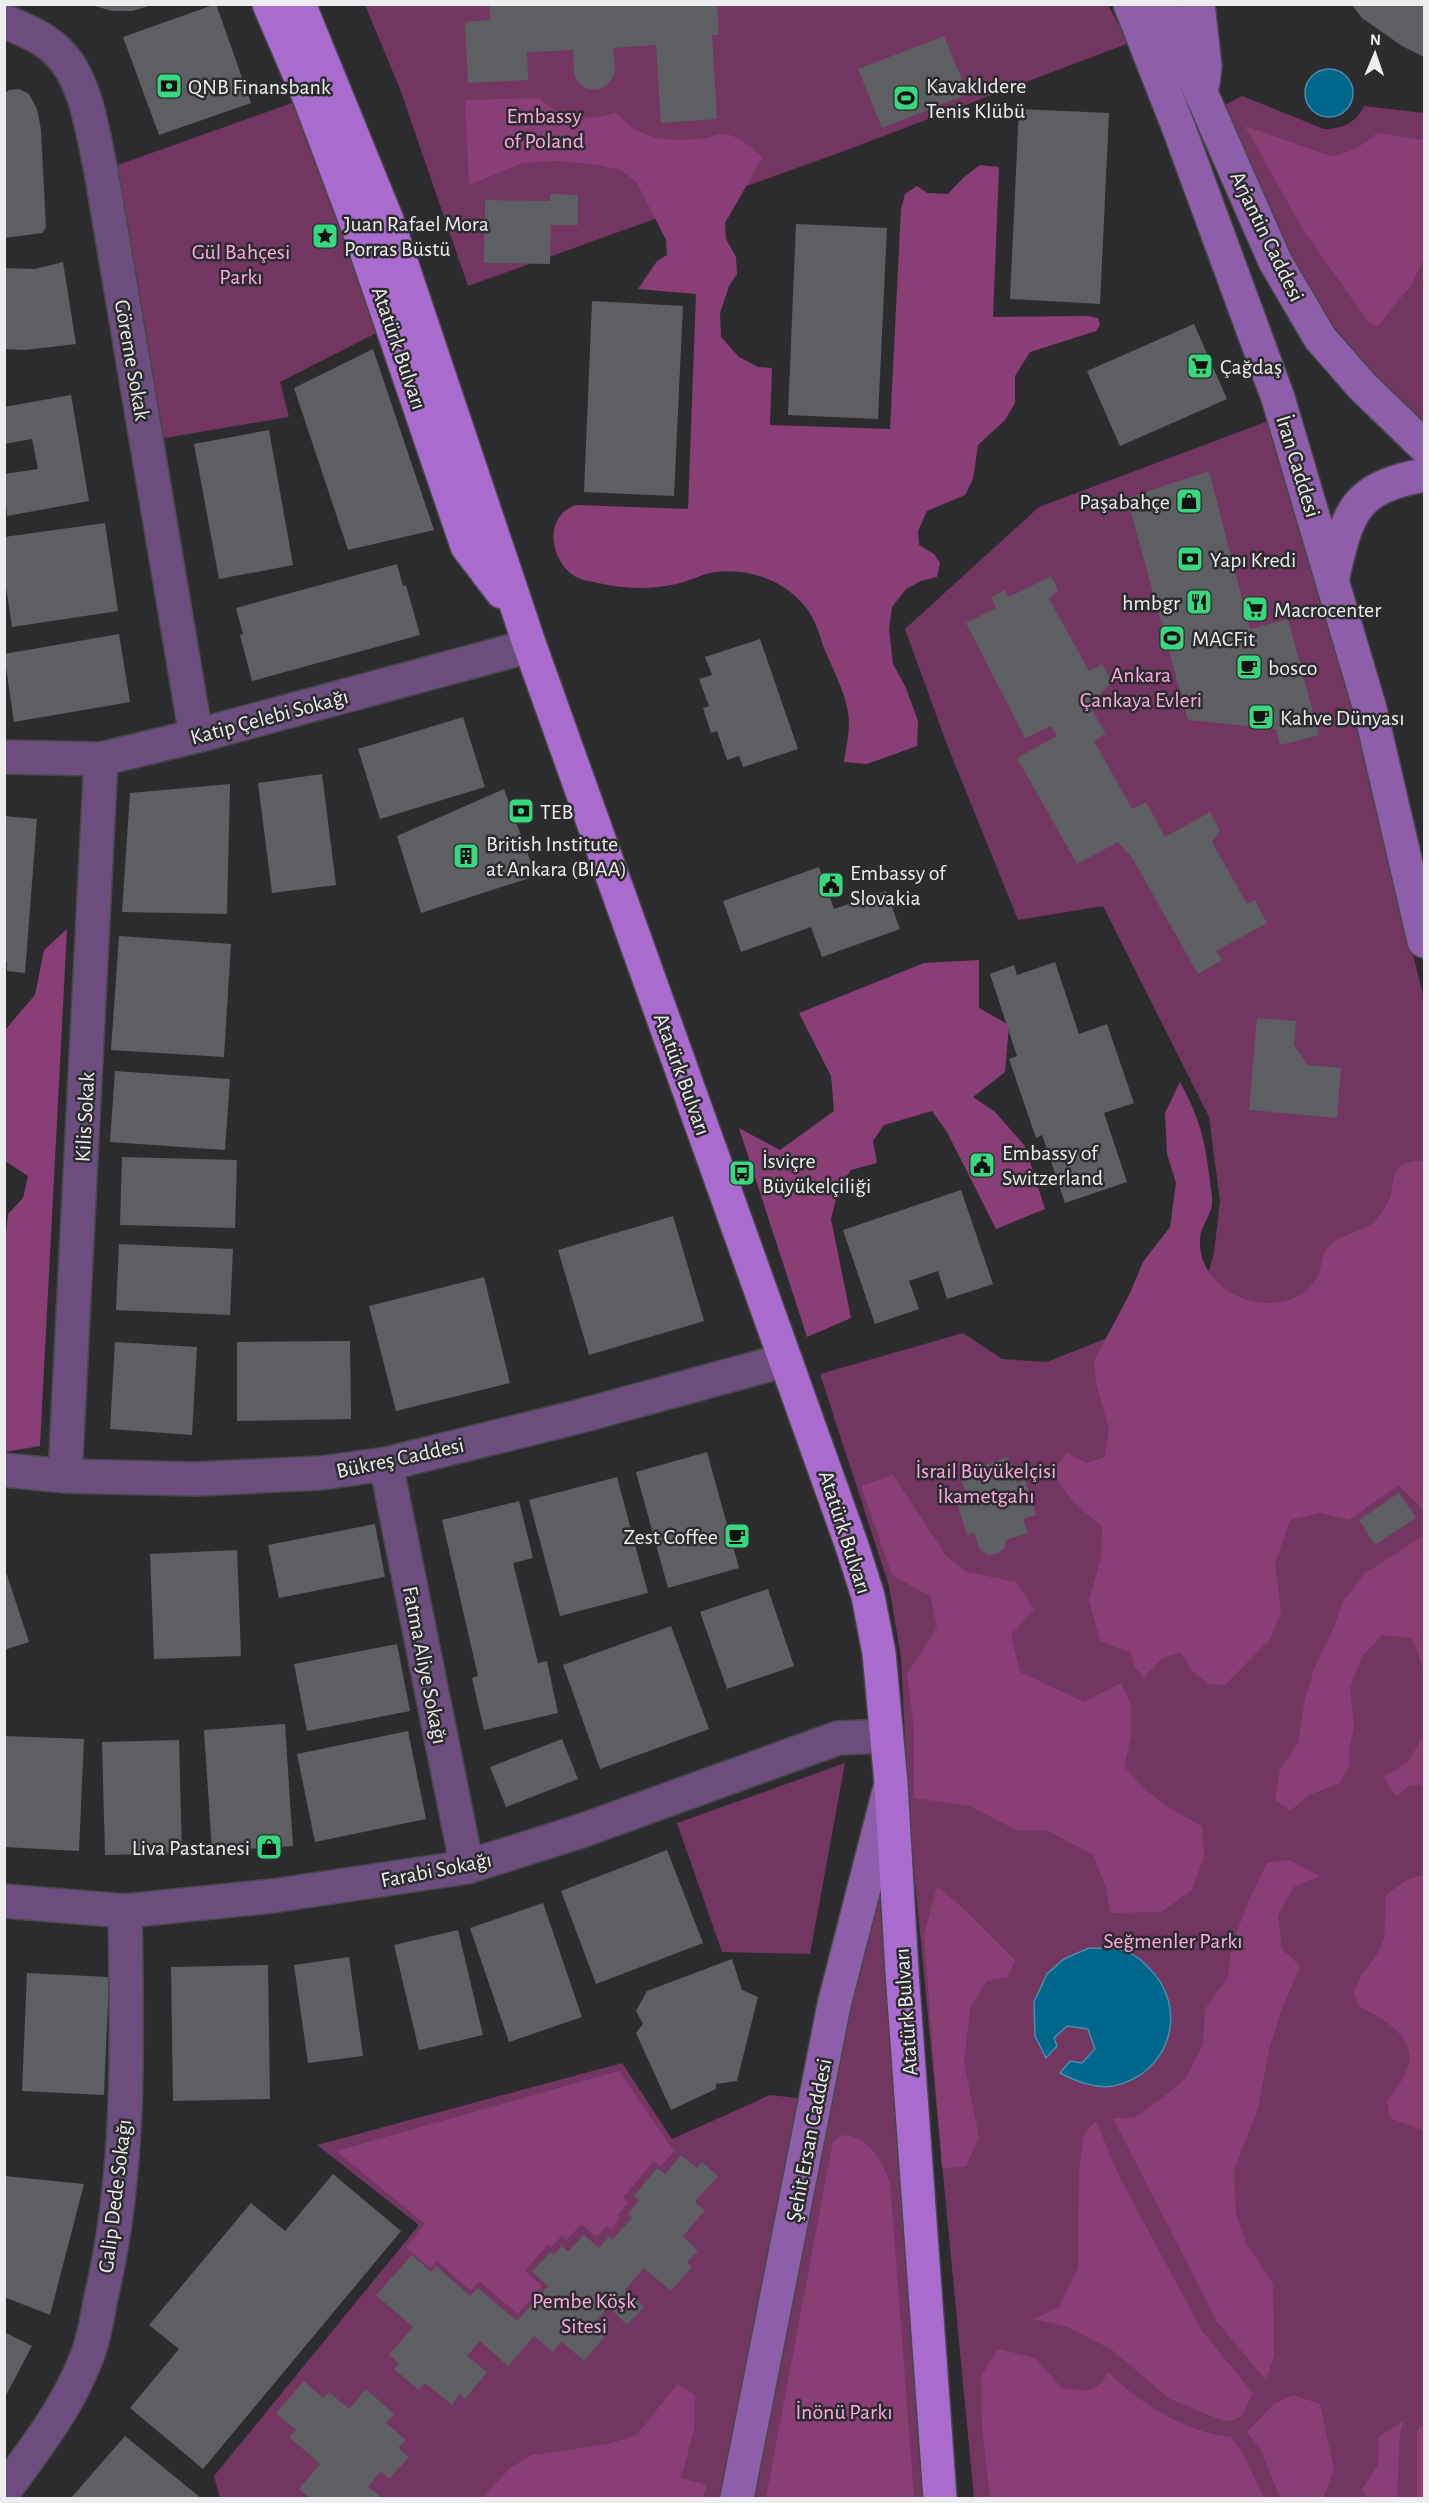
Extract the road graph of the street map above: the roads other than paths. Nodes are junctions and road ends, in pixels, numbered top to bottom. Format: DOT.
graph roads {
  1 [pos="269,4"];
  2 [pos="299,4"];
  3 [pos="1130,4"];
  4 [pos="1162,4"];
  5 [pos="1198,4"];
  6 [pos="4,21"];
  7 [pos="1202,93"];
  8 [pos="1425,446"];
  9 [pos="1425,475"];
  10 [pos="1333,577"];
  11 [pos="519,615"];
  12 [pos="530,646"];
  13 [pos="196,736"];
  14 [pos="4,757"];
  15 [pos="101,759"];
  16 [pos="1425,940"];
  17 [pos="786,1360"];
  18 [pos="386,1464"];
  19 [pos="4,1470"];
  20 [pos="65,1476"];
  21 [pos="886,1736"];
  22 [pos="891,1783"];
  23 [pos="467,1867"];
  24 [pos="4,1901"];
  25 [pos="125,1911"];
  26 [pos="4,2491"];
  27 [pos="737,2499"];
  28 [pos="940,2499"];
  1 -- 11 [label="main road, Atatürk Bulvarı"];
  2 -- 11 [label="main road, Atatürk Bulvarı"];
  3 -- 10 [label="main road, İran Caddesi"];
  4 -- 7 [label="main road"];
  5 -- 7 [label="main road"];
  6 -- 13 [label="street, Göreme Sokak"];
  7 -- 8 [label="main road, Arjantin Caddesi"];
  9 -- 10 [label="main road"];
  10 -- 16 [label="main road, İran Caddesi"];
  11 -- 12 [label="main road, Atatürk Bulvarı"];
  12 -- 13 [label="street, Katip Çelebi Sokağı"];
  12 -- 17 [label="main road, Atatürk Bulvarı"];
  13 -- 15 [label="street, Katip Çelebi Sokağı"];
  14 -- 15 [label="street, Katip Çelebi Sokağı"];
  15 -- 20 [label="street, Kilis Sokak"];
  17 -- 18 [label="street, Bükreş Caddesi"];
  17 -- 21 [label="main road, Atatürk Bulvarı"];
  18 -- 20 [label="street, Bükreş Caddesi"];
  18 -- 23 [label="street, Fatma Aliye Sokağı"];
  19 -- 20 [label="street, Bükreş Caddesi"];
  21 -- 22 [label="main road, Atatürk Bulvarı"];
  21 -- 23 [label="street, Farabi Sokağı"];
  22 -- 27 [label="main road, Şehit Ersan Caddesi"];
  22 -- 28 [label="main road, Atatürk Bulvarı"];
  23 -- 25 [label="street, Farabi Sokağı"];
  24 -- 25 [label="street, Farabi Sokağı"];
  25 -- 26 [label="street, Galip Dede Sokağı"];
}
